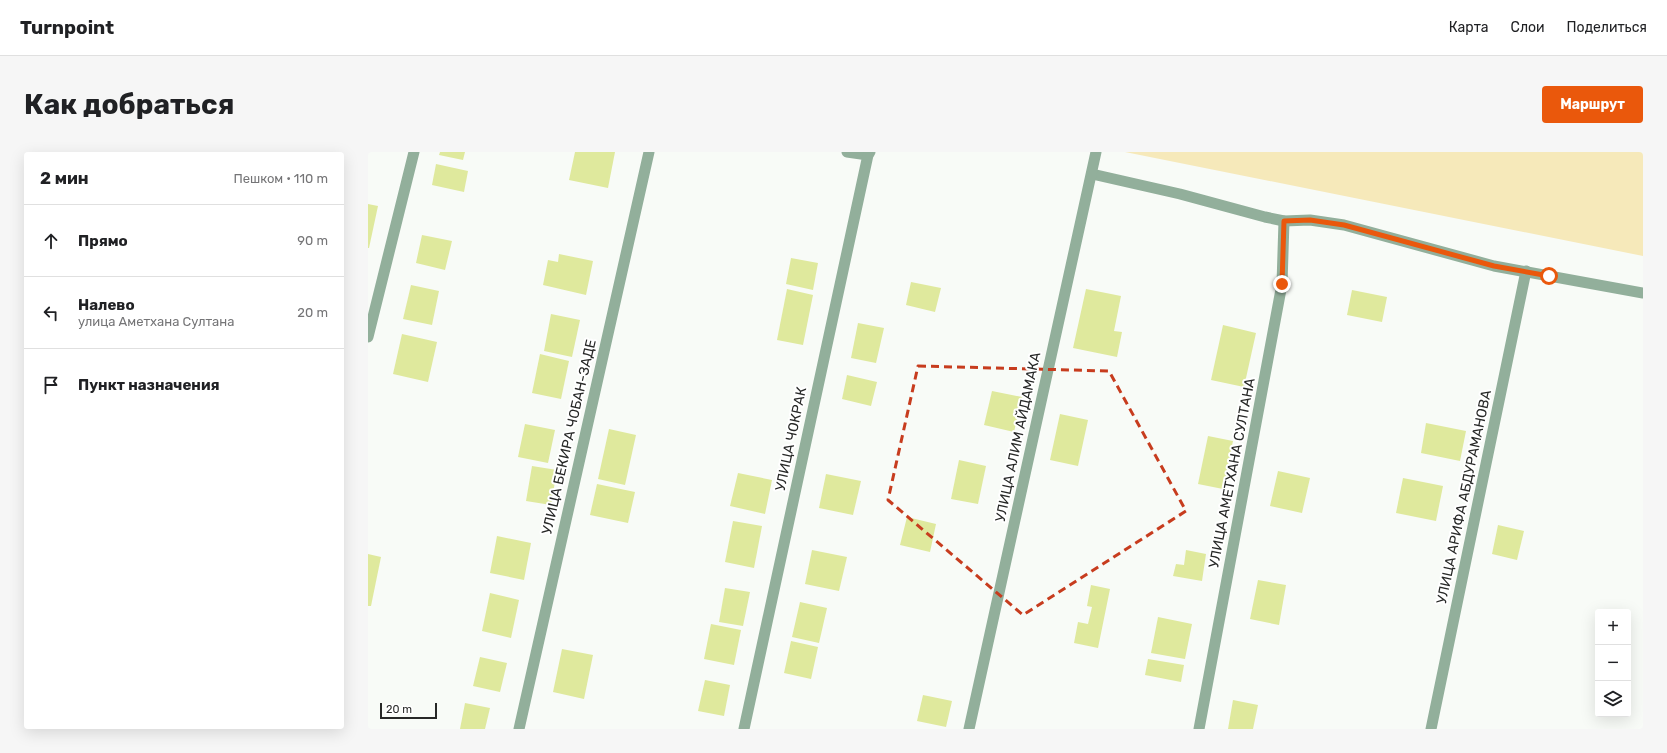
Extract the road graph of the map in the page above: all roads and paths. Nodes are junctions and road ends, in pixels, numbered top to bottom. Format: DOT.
graph roads {
  1 [pos="414,152"];
  2 [pos="649,152"];
  3 [pos="847,152"];
  4 [pos="1096,152"];
  5 [pos="869,154"];
  6 [pos="1092,174"];
  7 [pos="1284,221"];
  8 [pos="1526,271"];
  9 [pos="1643,293"];
  10 [pos="368,337"];
  11 [pos="520,729"];
  12 [pos="744,729"];
  13 [pos="969,729"];
  14 [pos="1199,729"];
  15 [pos="1431,729"];
  1 -- 10 [label="street"];
  2 -- 11 [label="street, УЛИЦА БЕКИРА ЧОБАН-ЗАДЕ"];
  3 -- 5 [label="street"];
  4 -- 6 [label="street, УЛИЦА АЛИМ АЙДАМАКА"];
  5 -- 12 [label="street, УЛИЦА ЧОКРАК"];
  6 -- 7 [label="street"];
  6 -- 13 [label="street, УЛИЦА АЛИМ АЙДАМАКА"];
  7 -- 8 [label="street"];
  7 -- 14 [label="street, УЛИЦА АМЕТХАНА СУЛТАНА"];
  8 -- 9 [label="street"];
  8 -- 15 [label="street, УЛИЦА АРИФА АБДУРАМАНОВА"];
}
